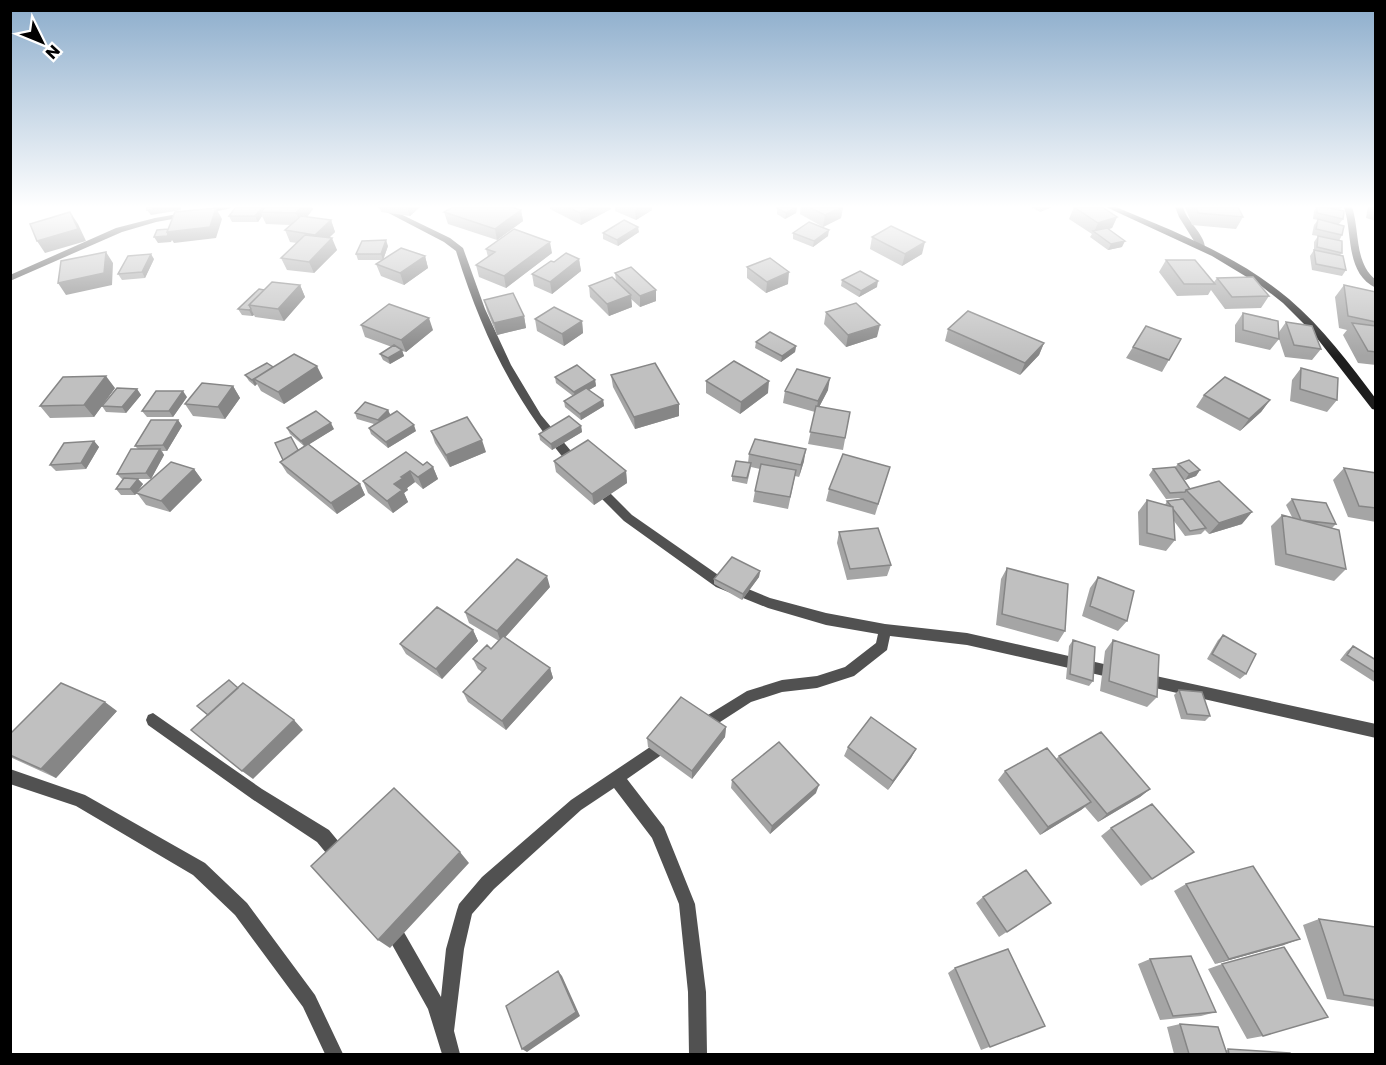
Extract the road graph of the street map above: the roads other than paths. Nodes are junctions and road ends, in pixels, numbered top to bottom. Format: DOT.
graph roads {
  1 [pos="58,257"];
  2 [pos="463,257"];
  3 [pos="1219,257"];
  4 [pos="1356,257"];
  5 [pos="10,278"];
  6 [pos="1376,285"];
  7 [pos="1376,407"];
  8 [pos="885,630"];
  9 [pos="153,720"];
  10 [pos="1376,731"];
  11 [pos="10,776"];
  12 [pos="617,779"];
  13 [pos="352,871"];
  14 [pos="385,916"];
  15 [pos="446,1029"];
  16 [pos="334,1054"];
  17 [pos="451,1054"];
  18 [pos="698,1054"];
  1 -- 5 [label="street"];
  2 -- 8 [label="street"];
  3 -- 7 [label="main road"];
  4 -- 6 [label="street"];
  8 -- 10 [label="street"];
  8 -- 12 [label="street"];
  9 -- 13 [label="street"];
  11 -- 16 [label="street"];
  12 -- 15 [label="street"];
  12 -- 18 [label="street"];
  14 -- 15 [label="street"];
  15 -- 17 [label="street"];
}
